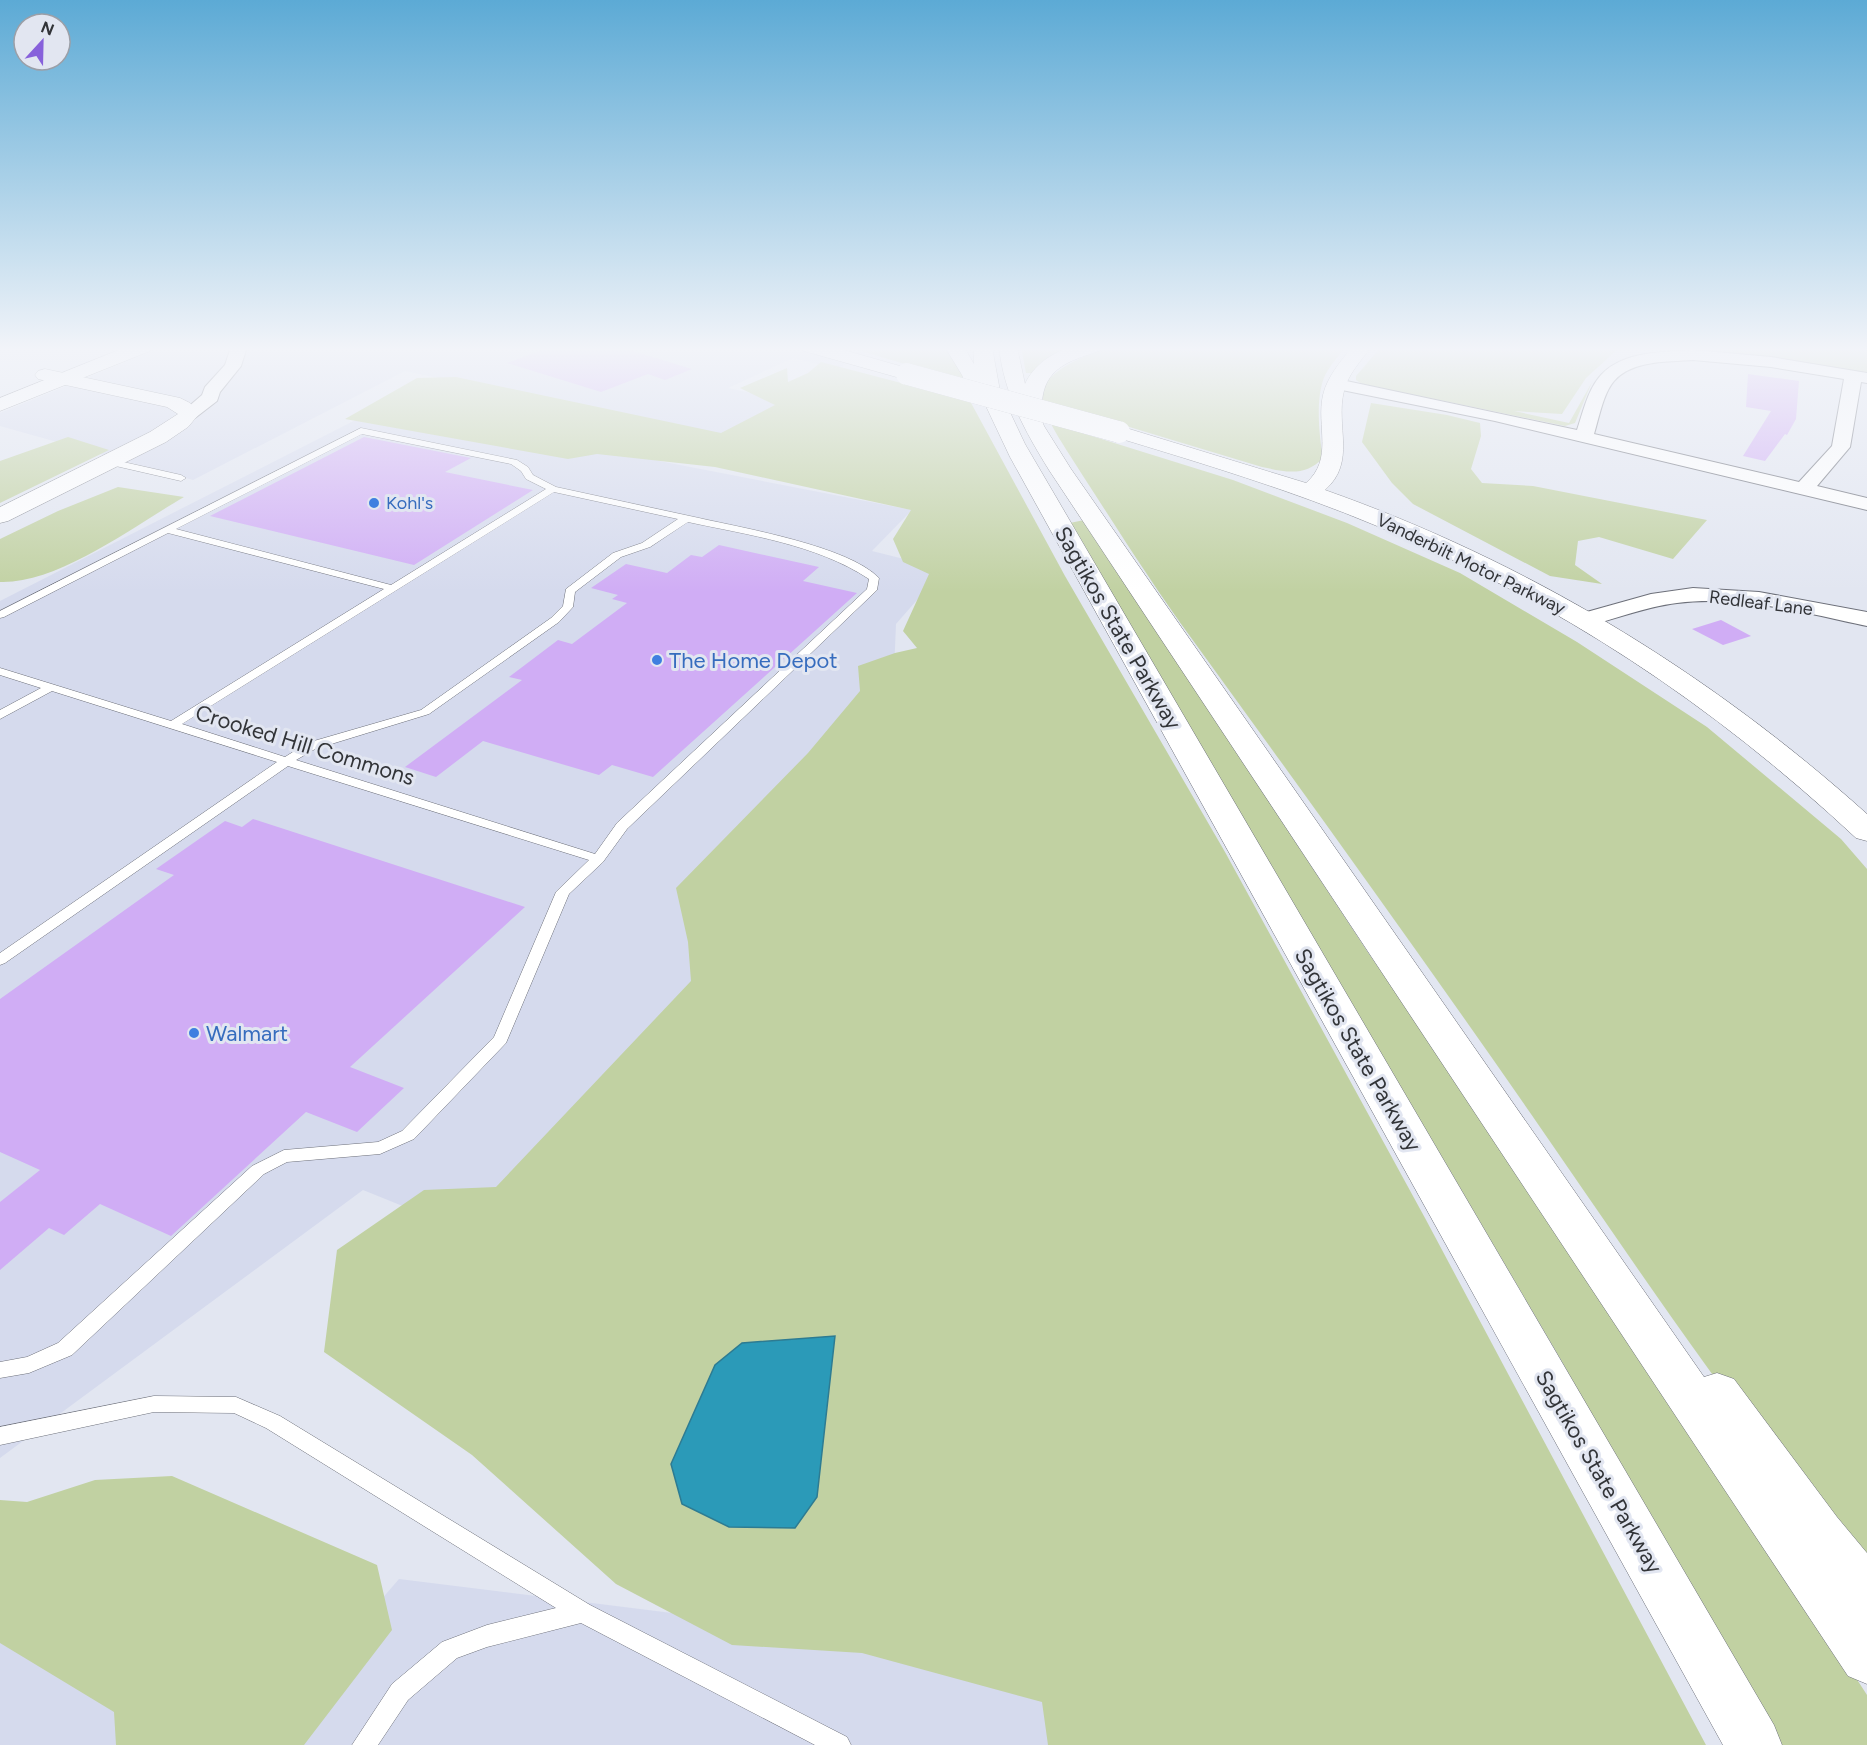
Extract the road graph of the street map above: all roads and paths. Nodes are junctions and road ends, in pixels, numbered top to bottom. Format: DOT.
graph roads {
  1 [pos="172,428"];
  2 [pos="993,428"];
  3 [pos="1006,428"];
  4 [pos="1034,428"];
  5 [pos="1106,428"];
  6 [pos="1333,428"];
  7 [pos="1548,428"];
  8 [pos="1587,428"];
  9 [pos="1846,428"];
  10 [pos="1584,436"];
  11 [pos="1021,457"];
  12 [pos="110,462"];
  13 [pos="181,478"];
  14 [pos="553,489"];
  15 [pos="1804,489"];
  16 [pos="1309,492"];
  17 [pos="1867,504"];
  18 [pos="0,516"];
  19 [pos="685,519"];
  20 [pos="167,530"];
  21 [pos="392,588"];
  22 [pos="0,615"];
  23 [pos="1867,619"];
  24 [pos="1584,620"];
  25 [pos="0,671"];
  26 [pos="51,687"];
  27 [pos="0,716"];
  28 [pos="172,725"];
  29 [pos="286,761"];
  30 [pos="1867,831"];
  31 [pos="598,859"];
  32 [pos="0,960"];
  33 [pos="1537,1170"];
  34 [pos="0,1370"];
  35 [pos="0,1436"];
  36 [pos="1867,1593"];
  37 [pos="582,1612"];
  38 [pos="1867,1657"];
  39 [pos="364,1745"];
  40 [pos="839,1745"];
  41 [pos="1754,1745"];
  1 -- 12 [label="main road"];
  2 -- 11 [label="main road"];
  3 -- 11 [label="main road, Sagtikos State Parkway"];
  4 -- 33 [label="main road, Sagtikos State Parkway"];
  5 -- 16 [label="main road, Vanderbilt Motor Parkway, bridge"];
  6 -- 16 [label="main road"];
  7 -- 10 [label="street"];
  8 -- 10 [label="street"];
  9 -- 15 [label="street"];
  10 -- 15 [label="street"];
  11 -- 41 [label="main road, Sagtikos State Parkway"];
  12 -- 13 [label="lane"];
  12 -- 18 [label="main road"];
  14 -- 19 [label="lane"];
  14 -- 20 [label="lane"];
  14 -- 21 [label="lane"];
  15 -- 17 [label="street"];
  16 -- 24 [label="main road, Vanderbilt Motor Parkway"];
  19 -- 29 [label="lane"];
  19 -- 31 [label="lane"];
  20 -- 21 [label="lane"];
  20 -- 22 [label="lane"];
  21 -- 28 [label="lane"];
  23 -- 24 [label="street, Redleaf Lane"];
  24 -- 30 [label="main road, Vanderbilt Motor Parkway"];
  25 -- 26 [label="lane, Crooked Hill Commons"];
  26 -- 27 [label="lane"];
  26 -- 28 [label="lane, Crooked Hill Commons"];
  28 -- 29 [label="lane, Crooked Hill Commons"];
  29 -- 31 [label="lane, Crooked Hill Commons"];
  29 -- 32 [label="lane"];
  31 -- 34 [label="lane"];
  33 -- 36 [label="main road"];
  33 -- 38 [label="main road, Sagtikos State Parkway"];
  35 -- 37 [label="lane"];
  37 -- 39 [label="lane"];
  37 -- 40 [label="lane"];
}
